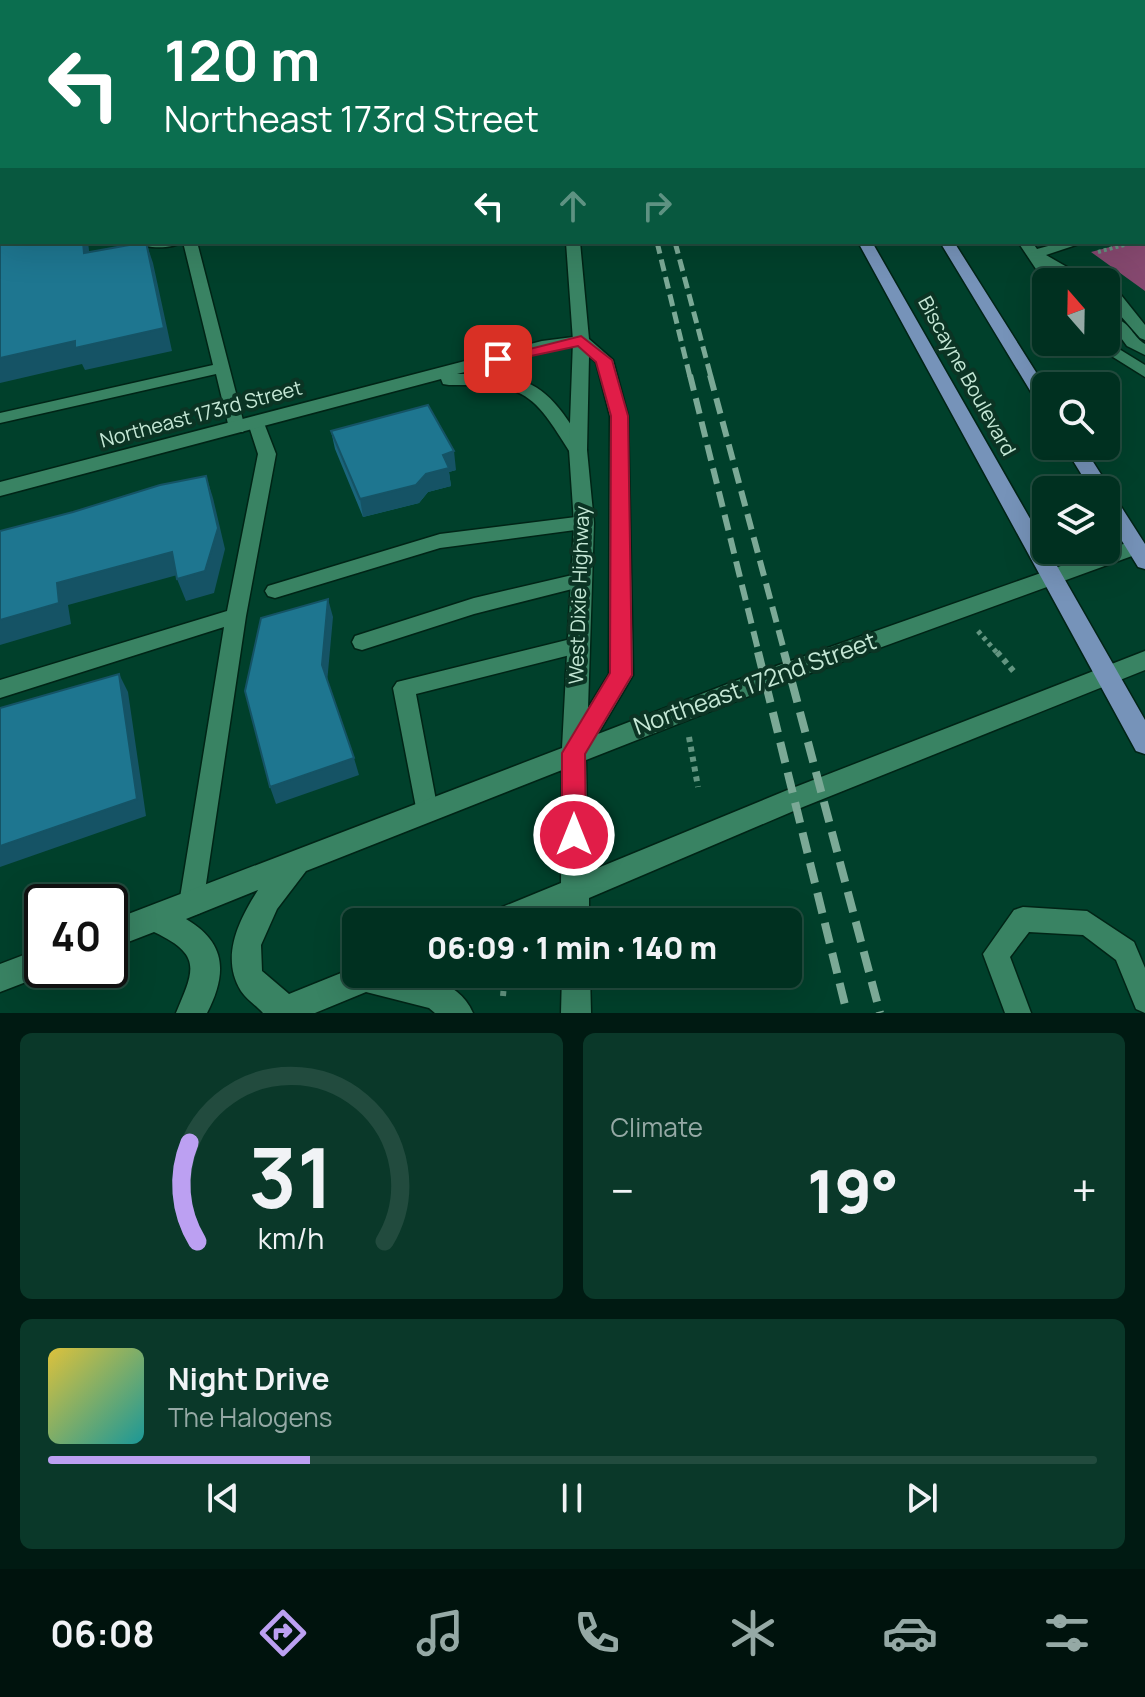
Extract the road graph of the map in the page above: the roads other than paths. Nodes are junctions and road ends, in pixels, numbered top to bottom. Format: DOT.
graph roads {
  1 [pos="191,244"];
  2 [pos="573,244"];
  3 [pos="866,244"];
  4 [pos="948,244"];
  5 [pos="1062,244"];
  6 [pos="1029,248"];
  7 [pos="1043,268"];
  8 [pos="1063,268"];
  9 [pos="1120,303"];
  10 [pos="1120,327"];
  11 [pos="1145,335"];
  12 [pos="581,341"];
  13 [pos="1145,350"];
  14 [pos="1119,356"];
  15 [pos="222,368"];
  16 [pos="1145,372"];
  17 [pos="1032,379"];
  18 [pos="413,381"];
  19 [pos="0,418"];
  20 [pos="246,425"];
  21 [pos="578,450"];
  22 [pos="0,489"];
  23 [pos="1120,519"];
  24 [pos="584,523"];
  25 [pos="1142,550"];
  26 [pos="1051,576"];
  27 [pos="581,580"];
  28 [pos="275,591"];
  29 [pos="236,616"];
  30 [pos="362,642"];
  31 [pos="579,645"];
  32 [pos="1145,660"];
  33 [pos="1107,675"];
  34 [pos="0,689"];
  35 [pos="1145,743"];
  36 [pos="574,753"];
  37 [pos="426,811"];
  38 [pos="297,862"];
  39 [pos="575,889"];
  40 [pos="191,904"];
  41 [pos="532,908"];
  42 [pos="575,908"];
  43 [pos="155,918"];
  44 [pos="128,928"];
  45 [pos="24,969"];
  46 [pos="0,978"];
  47 [pos="342,988"];
  48 [pos="412,988"];
  49 [pos="576,988"];
  50 [pos="1145,1000"];
  51 [pos="282,1012"];
  52 [pos="191,1013"];
  53 [pos="458,1013"];
  54 [pos="576,1013"];
  55 [pos="1018,1013"];
  1 -- 15 [label="lane"];
  2 -- 12 [label="street, West Dixie Highway"];
  3 -- 26 [label="main road, Biscayne Boulevard"];
  4 -- 17 [label="main road"];
  5 -- 6 [label="lane"];
  6 -- 7 [label="lane"];
  6 -- 8 [label="lane"];
  9 -- 11 [label="lane"];
  10 -- 13 [label="lane"];
  12 -- 18 [label="street, Northeast 173rd Street"];
  12 -- 21 [label="street, West Dixie Highway"];
  12 -- 36 [label="street, West Dixie Highway"];
  14 -- 16 [label="lane"];
  15 -- 19 [label="lane"];
  15 -- 20 [label="lane"];
  18 -- 20 [label="street, Northeast 173rd Street"];
  18 -- 21 [label="street, Northeast 173rd Street"];
  20 -- 22 [label="street, Northeast 173rd Street"];
  20 -- 29 [label="lane"];
  21 -- 24 [label="street, West Dixie Highway"];
  23 -- 25 [label="main road"];
  24 -- 27 [label="street, West Dixie Highway"];
  24 -- 28 [label="lane"];
  25 -- 26 [label="street, Northeast 172nd Street"];
  26 -- 33 [label="main road, Biscayne Boulevard"];
  26 -- 36 [label="street, Northeast 172nd Street"];
  27 -- 30 [label="lane"];
  27 -- 31 [label="street, West Dixie Highway"];
  29 -- 34 [label="lane"];
  29 -- 40 [label="lane"];
  31 -- 36 [label="street, West Dixie Highway"];
  31 -- 37 [label="lane"];
  32 -- 33 [label="street"];
  33 -- 35 [label="main road, Biscayne Boulevard"];
  33 -- 39 [label="street"];
  36 -- 37 [label="street, Northeast 172nd Street"];
  36 -- 39 [label="street, West Dixie Highway"];
  37 -- 38 [label="street, Northeast 172nd Street"];
  38 -- 40 [label="street, Northeast 172nd Street"];
  38 -- 51 [label="street"];
  39 -- 41 [label="street"];
  39 -- 42 [label="street, West Dixie Highway"];
  40 -- 43 [label="street, Northeast 172nd Street"];
  43 -- 44 [label="street, Northeast 172nd Street"];
  43 -- 52 [label="street"];
  45 -- 46 [label="street"];
  47 -- 51 [label="street"];
  48 -- 53 [label="street"];
  49 -- 54 [label="street"];
  50 -- 55 [label="lane"];
}
